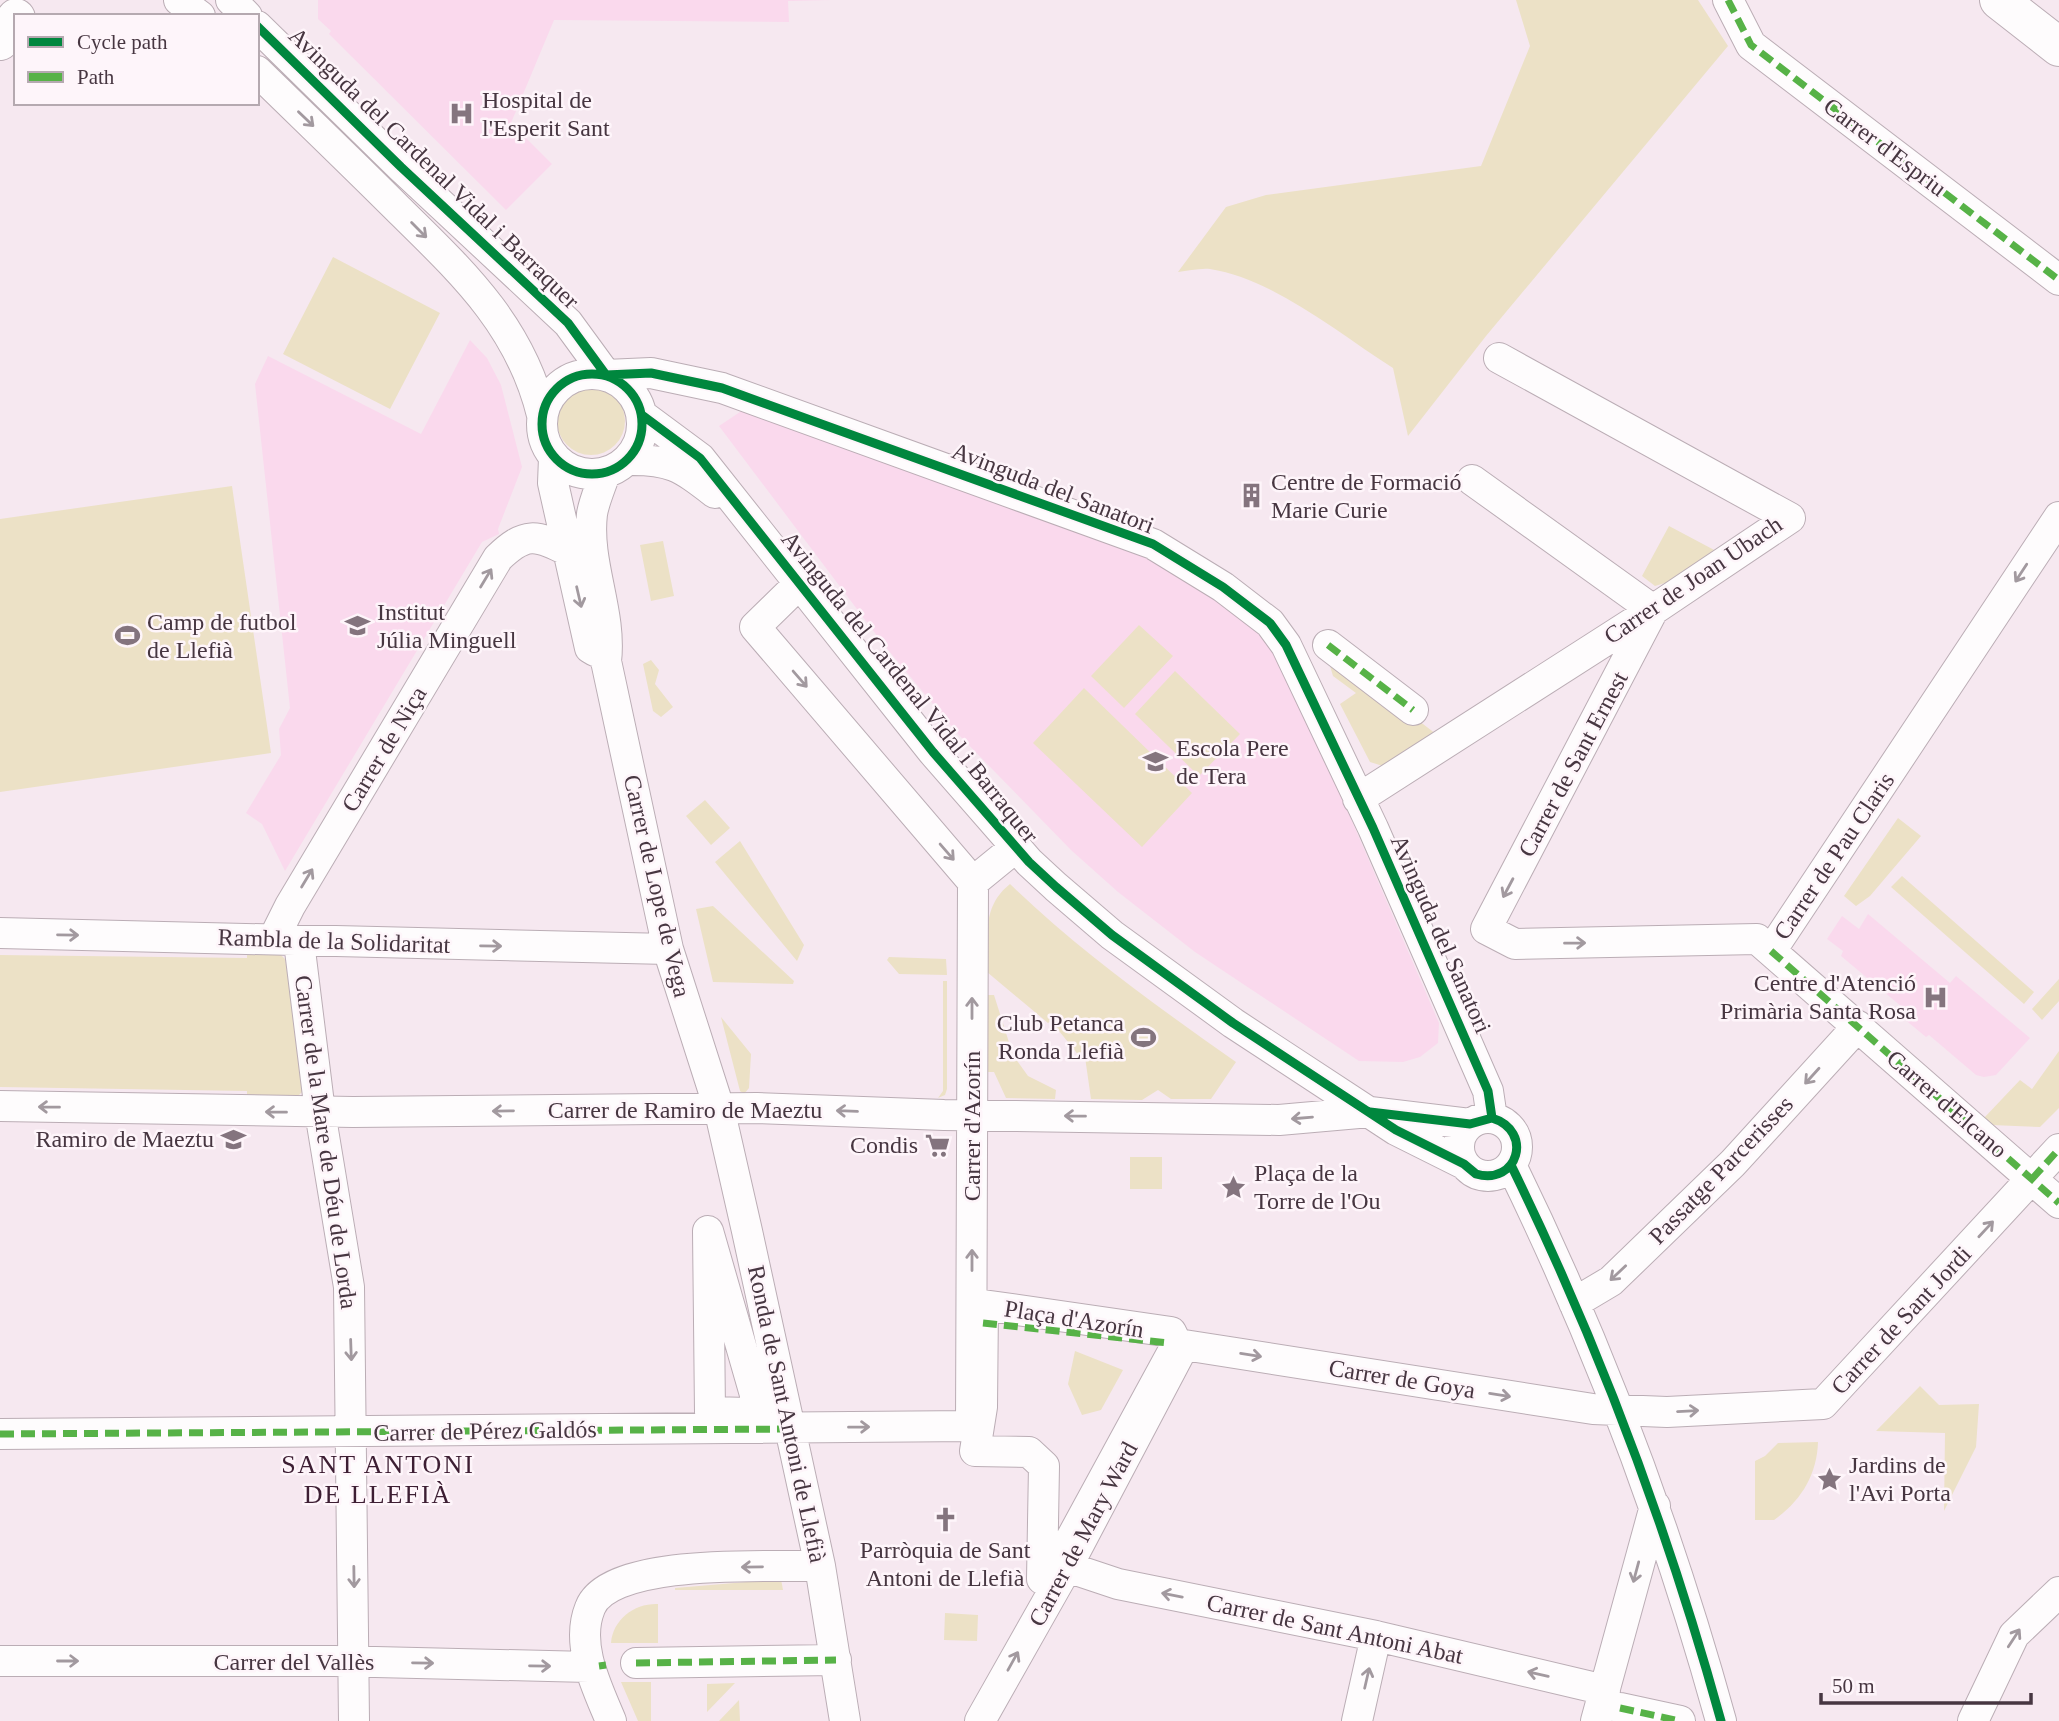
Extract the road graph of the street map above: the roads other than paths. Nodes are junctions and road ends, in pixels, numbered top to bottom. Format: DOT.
graph roads {
  1 [pos="34,0"];
  2 [pos="179,0"];
  3 [pos="231,0"];
  4 [pos="1728,0"];
  5 [pos="1999,0"];
  6 [pos="20,14"];
  7 [pos="197,14"];
  8 [pos="245,14"];
  9 [pos="14,21"];
  10 [pos="259,28"];
  11 [pos="0,41"];
  12 [pos="2059,47"];
  13 [pos="259,73"];
  14 [pos="2059,280"];
  15 [pos="524,284"];
  16 [pos="513,340"];
  17 [pos="1499,358"];
  18 [pos="606,375"];
  19 [pos="542,415"];
  20 [pos="642,415"];
  21 [pos="554,458"];
  22 [pos="616,466"];
  23 [pos="1472,480"];
  24 [pos="746,516"];
  25 [pos="2059,517"];
  26 [pos="568,551"];
  27 [pos="800,583"];
  28 [pos="1653,610"];
  29 [pos="1328,645"];
  30 [pos="606,661"];
  31 [pos="1413,710"];
  32 [pos="1358,799"];
  33 [pos="1017,847"];
  34 [pos="973,882"];
  35 [pos="1486,929"];
  36 [pos="0,933"];
  37 [pos="286,940"];
  38 [pos="668,949"];
  39 [pos="1771,951"];
  40 [pos="1858,1026"];
  41 [pos="0,1106"];
  42 [pos="719,1108"];
  43 [pos="320,1112"];
  44 [pos="1370,1112"];
  45 [pos="970,1115"];
  46 [pos="1481,1121"];
  47 [pos="2059,1149"];
  48 [pos="1464,1164"];
  49 [pos="1511,1165"];
  50 [pos="2032,1179"];
  51 [pos="2059,1203"];
  52 [pos="1574,1303"];
  53 [pos="983,1323"];
  54 [pos="1176,1344"];
  55 [pos="1620,1411"];
  56 [pos="710,1412"];
  57 [pos="971,1426"];
  58 [pos="791,1429"];
  59 [pos="352,1433"];
  60 [pos="0,1434"];
  61 [pos="1655,1506"];
  62 [pos="820,1566"];
  63 [pos="1067,1567"];
  64 [pos="2059,1592"];
  65 [pos="1376,1636"];
  66 [pos="836,1660"];
  67 [pos="0,1661"];
  68 [pos="355,1662"];
  69 [pos="636,1663"];
  70 [pos="598,1666"];
  71 [pos="1607,1706"];
  72 [pos="1727,1718"];
  73 [pos="354,1721"];
  74 [pos="611,1721"];
  75 [pos="845,1721"];
  76 [pos="980,1721"];
  77 [pos="1357,1721"];
  78 [pos="1680,1721"];
  79 [pos="1973,1721"];
  1 -- 6 [label="street"];
  2 -- 7 [label="street"];
  3 -- 8 [label="street"];
  4 -- 14 [label="street, Carrer d'Espriu"];
  5 -- 12 [label="street"];
  9 -- 11 [label="street"];
  10 -- 15 [label="street, Avinguda del Cardenal Vidal i Barraquer"];
  13 -- 16 [label="street, Avinguda del Cardenal Vidal i Barraquer, one-way"];
  15 -- 16 [label="street, Avinguda del Cardenal Vidal i Barraquer"];
  15 -- 18 [label="street, Avinguda del Cardenal Vidal i Barraquer"];
  16 -- 19 [label="street, Avinguda del Cardenal Vidal i Barraquer"];
  17 -- 28 [label="street, Carrer de Joan Ubach"];
  18 -- 19 [label="street"];
  18 -- 20 [label="street"];
  18 -- 32 [label="street, Avinguda del Sanatori"];
  19 -- 21 [label="street"];
  20 -- 22 [label="street"];
  20 -- 24 [label="street, Avinguda del Cardenal Vidal i Barraquer"];
  21 -- 22 [label="street"];
  21 -- 26 [label="street, Carrer de Lope de Vega"];
  22 -- 24 [label="street, Avinguda del Cardenal Vidal i Barraquer"];
  22 -- 30 [label="street, Carrer de Lope de Vega"];
  23 -- 28 [label="street"];
  24 -- 27 [label="street, Avinguda del Cardenal Vidal i Barraquer"];
  25 -- 39 [label="street, Carrer de Pau Claris, one-way"];
  26 -- 30 [label="street, Carrer de Lope de Vega, one-way"];
  37 -- 26 [label="street, Carrer de Niça, one-way"];
  27 -- 33 [label="street, Avinguda del Cardenal Vidal i Barraquer"];
  27 -- 34 [label="street, Avinguda del Cardenal Vidal i Barraquer, one-way"];
  28 -- 32 [label="street, Carrer de Joan Ubach"];
  28 -- 35 [label="street, Carrer de Sant Ernest, one-way"];
  29 -- 31 [label="street"];
  30 -- 38 [label="street, Carrer de Lope de Vega"];
  32 -- 46 [label="street, Avinguda del Sanatori"];
  33 -- 34 [label="street"];
  33 -- 44 [label="street, Avinguda del Cardenal Vidal i Barraquer"];
  45 -- 34 [label="street, Carrer d'Azorín, one-way"];
  35 -- 39 [label="street, Carrer de Pau Claris, one-way"];
  36 -- 37 [label="street, Rambla de la Solidaritat, one-way"];
  37 -- 38 [label="street, Rambla de la Solidaritat, one-way"];
  37 -- 43 [label="street, Carrer de la Mare de Déu de Lorda"];
  38 -- 42 [label="street, Carrer de Lope de Vega"];
  39 -- 40 [label="street, Carrer d'Elcano"];
  40 -- 50 [label="street, Carrer d'Elcano"];
  40 -- 52 [label="street, Passatge Parcerisses, one-way"];
  43 -- 41 [label="street, Carrer de Ramiro de Maeztu, one-way"];
  42 -- 43 [label="street, Carrer de Ramiro de Maeztu, one-way"];
  45 -- 42 [label="street, Carrer de Ramiro de Maeztu, one-way"];
  42 -- 58 [label="street, Ronda de Sant Antoni de Llefià"];
  43 -- 59 [label="street, Carrer de la Mare de Déu de Lorda, one-way"];
  44 -- 45 [label="street, Carrer de Ramiro de Maeztu, one-way"];
  44 -- 46 [label="street, Avinguda del Cardenal Vidal i Barraquer"];
  44 -- 48 [label="street, Avinguda del Cardenal Vidal i Barraquer"];
  57 -- 45 [label="street, Carrer d'Azorín, one-way"];
  46 -- 48 [label="street"];
  46 -- 49 [label="street"];
  47 -- 50 [label="street, Carrer de Sant Jordi"];
  48 -- 49 [label="street"];
  49 -- 52 [label="street"];
  50 -- 51 [label="street, Carrer d'Elcano"];
  55 -- 50 [label="street, Carrer de Sant Jordi, one-way"];
  52 -- 55 [label="street"];
  53 -- 53 [label="street, Plaça d'Azorín"];
  53 -- 54 [label="street, Carrer de Goya"];
  54 -- 55 [label="street, Carrer de Goya, one-way"];
  54 -- 63 [label="street, Carrer de Mary Ward"];
  55 -- 61 [label="street"];
  56 -- 56 [label="street"];
  58 -- 57 [label="street, Carrer de Pérez Galdós, one-way"];
  58 -- 59 [label="street, Carrer de Pérez Galdós"];
  58 -- 62 [label="street, Ronda de Sant Antoni de Llefià"];
  59 -- 60 [label="street, Carrer de Pérez Galdós"];
  59 -- 68 [label="street, Carrer de la Mare de Déu de Lorda, one-way"];
  61 -- 71 [label="street, one-way"];
  61 -- 72 [label="street"];
  62 -- 66 [label="street, Ronda de Sant Antoni de Llefià"];
  62 -- 70 [label="street, one-way"];
  65 -- 63 [label="street, Carrer de Sant Antoni Abat, one-way"];
  76 -- 63 [label="street, Carrer de Mary Ward, one-way"];
  79 -- 64 [label="street, one-way"];
  71 -- 65 [label="street, Carrer de Sant Antoni Abat, one-way"];
  77 -- 65 [label="street, one-way"];
  66 -- 69 [label="street"];
  66 -- 75 [label="street, Ronda de Sant Antoni de Llefià"];
  67 -- 68 [label="street, Carrer del Vallès, one-way"];
  68 -- 70 [label="street, Carrer del Vallès, one-way"];
  68 -- 73 [label="street, Carrer de la Mare de Déu de Lorda"];
  70 -- 74 [label="street"];
  71 -- 78 [label="street, Carrer de Sant Antoni Abat"];
}
